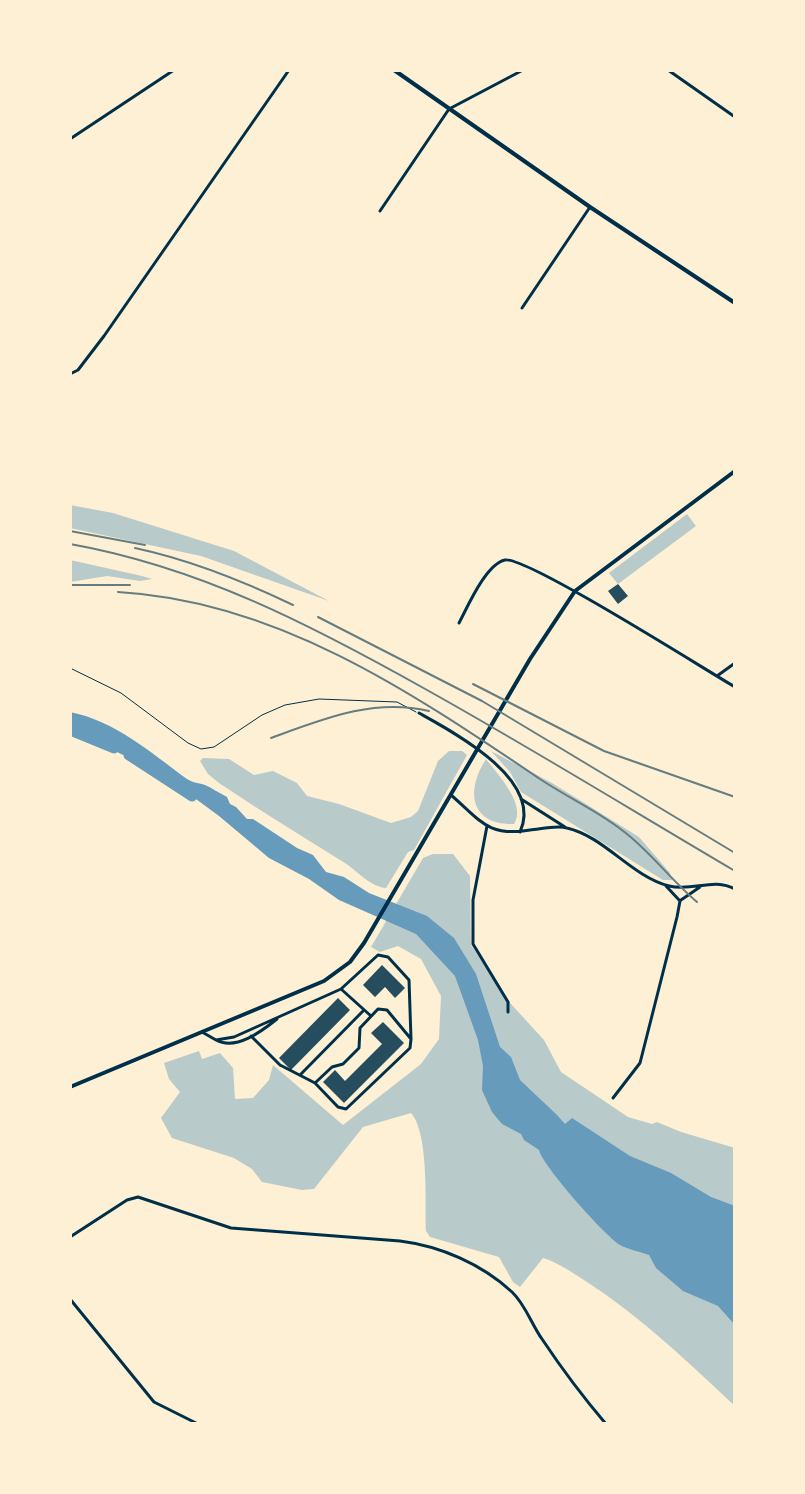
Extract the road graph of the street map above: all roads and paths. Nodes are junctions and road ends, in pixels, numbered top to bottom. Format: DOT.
graph roads {
  1 [pos="174,70"];
  2 [pos="289,70"];
  3 [pos="394,70"];
  4 [pos="523,70"];
  5 [pos="668,70"];
  6 [pos="449,109"];
  7 [pos="735,117"];
  8 [pos="70,139"];
  9 [pos="590,207"];
  10 [pos="380,211"];
  11 [pos="735,303"];
  12 [pos="522,308"];
  13 [pos="70,374"];
  14 [pos="735,471"];
  15 [pos="575,591"];
  16 [pos="459,623"];
  17 [pos="735,663"];
  18 [pos="70,668"];
  19 [pos="717,676"];
  20 [pos="735,687"];
  21 [pos="419,713"];
  22 [pos="451,795"];
  23 [pos="521,798"];
  24 [pos="487,826"];
  25 [pos="565,827"];
  26 [pos="520,832"];
  27 [pos="664,884"];
  28 [pos="700,887"];
  29 [pos="735,889"];
  30 [pos="680,901"];
  31 [pos="341,989"];
  32 [pos="364,1010"];
  33 [pos="508,1012"];
  34 [pos="282,1016"];
  35 [pos="371,1016"];
  36 [pos="202,1032"];
  37 [pos="251,1036"];
  38 [pos="411,1039"];
  39 [pos="216,1040"];
  40 [pos="300,1075"];
  41 [pos="315,1083"];
  42 [pos="70,1087"];
  43 [pos="613,1098"];
  44 [pos="70,1237"];
  45 [pos="70,1299"];
  46 [pos="198,1424"];
  47 [pos="606,1424"];
  1 -- 8 [label="street"];
  2 -- 13 [label="street"];
  3 -- 6 [label="main road"];
  4 -- 6 [label="street"];
  5 -- 7 [label="street"];
  6 -- 9 [label="main road"];
  6 -- 10 [label="street"];
  9 -- 11 [label="main road"];
  9 -- 12 [label="street"];
  14 -- 15 [label="main road"];
  15 -- 16 [label="street"];
  15 -- 19 [label="street"];
  15 -- 22 [label="main road"];
  17 -- 19 [label="street"];
  18 -- 21 [label="lane"];
  19 -- 20 [label="street"];
  21 -- 23 [label="street"];
  22 -- 24 [label="street"];
  22 -- 36 [label="main road"];
  23 -- 25 [label="street"];
  23 -- 26 [label="street"];
  24 -- 26 [label="street"];
  24 -- 33 [label="street"];
  25 -- 26 [label="street"];
  25 -- 27 [label="street"];
  27 -- 28 [label="street"];
  27 -- 30 [label="street"];
  28 -- 29 [label="street"];
  28 -- 30 [label="street"];
  30 -- 43 [label="street"];
  31 -- 32 [label="street"];
  31 -- 34 [label="street"];
  31 -- 38 [label="street"];
  32 -- 35 [label="street"];
  32 -- 40 [label="street"];
  34 -- 37 [label="street"];
  34 -- 39 [label="street"];
  35 -- 38 [label="street"];
  35 -- 41 [label="street"];
  36 -- 39 [label="street"];
  36 -- 42 [label="main road"];
  37 -- 39 [label="street"];
  37 -- 40 [label="street"];
  38 -- 41 [label="street"];
  40 -- 41 [label="street"];
  44 -- 47 [label="street"];
  45 -- 46 [label="street"];
}
